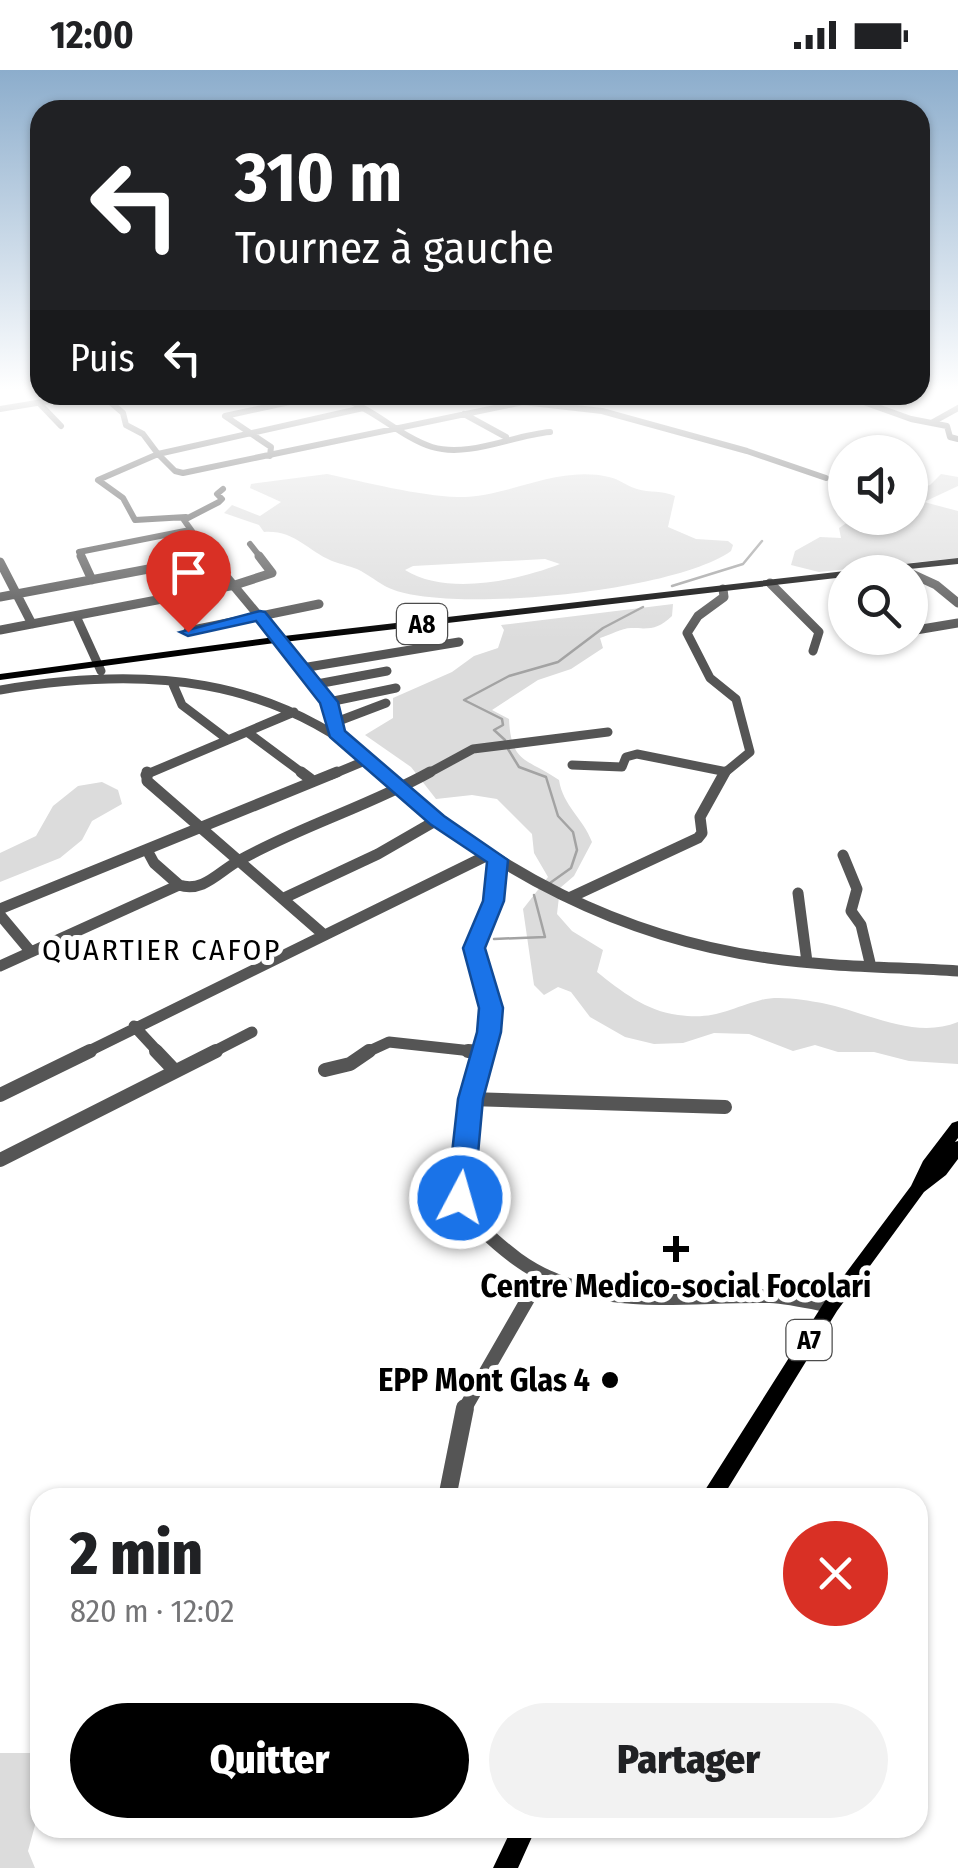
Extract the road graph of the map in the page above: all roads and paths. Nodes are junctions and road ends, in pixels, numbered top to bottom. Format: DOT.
graph roads {
  1 [pos="117,472"];
  2 [pos="809,472"];
  3 [pos="826,478"];
  4 [pos="223,488"];
  5 [pos="186,517"];
  6 [pos="190,530"];
  7 [pos="250,544"];
  8 [pos="212,557"];
  9 [pos="958,561"];
  10 [pos="0,562"];
  11 [pos="928,565"];
  12 [pos="828,576"];
  13 [pos="92,580"];
  14 [pos="928,581"];
  15 [pos="770,583"];
  16 [pos="235,584"];
  17 [pos="723,589"];
  18 [pos="17,594"];
  19 [pos="0,597"];
  20 [pos="958,603"];
  21 [pos="319,604"];
  22 [pos="76,616"];
  23 [pos="260,616"];
  24 [pos="32,624"];
  25 [pos="958,624"];
  26 [pos="928,628"];
  27 [pos="0,630"];
  28 [pos="188,632"];
  29 [pos="275,640"];
  30 [pos="459,642"];
  31 [pos="814,651"];
  32 [pos="96,662"];
  33 [pos="302,668"];
  34 [pos="387,670"];
  35 [pos="0,677"];
  36 [pos="105,678"];
  37 [pos="172,682"];
  38 [pos="317,684"];
  39 [pos="396,688"];
  40 [pos="0,690"];
  41 [pos="329,702"];
  42 [pos="386,703"];
  43 [pos="294,712"];
  44 [pos="336,728"];
  45 [pos="247,732"];
  46 [pos="608,732"];
  47 [pos="227,739"];
  48 [pos="368,760"];
  49 [pos="572,765"];
  50 [pos="722,771"];
  51 [pos="313,781"];
  52 [pos="401,788"];
  53 [pos="437,820"];
  54 [pos="202,826"];
  55 [pos="147,850"];
  56 [pos="843,854"];
  57 [pos="493,858"];
  58 [pos="240,860"];
  59 [pos="179,885"];
  60 [pos="798,893"];
  61 [pos="284,898"];
  62 [pos="568,898"];
  63 [pos="0,912"];
  64 [pos="323,934"];
  65 [pos="31,952"];
  66 [pos="807,962"];
  67 [pos="0,966"];
  68 [pos="871,966"];
  69 [pos="958,970"];
  70 [pos="134,1026"];
  71 [pos="252,1032"];
  72 [pos="481,1052"];
  73 [pos="174,1070"];
  74 [pos="325,1070"];
  75 [pos="0,1095"];
  76 [pos="470,1099"];
  77 [pos="725,1107"];
  78 [pos="958,1127"];
  79 [pos="958,1147"];
  80 [pos="0,1160"];
  81 [pos="918,1190"];
  82 [pos="541,1276"];
  83 [pos="831,1306"];
  84 [pos="449,1488"];
  85 [pos="716,1488"];
  86 [pos="519,1838"];
  87 [pos="504,1868"];
  1 -- 5 [label="street"];
  2 -- 3 [label="street"];
  4 -- 5 [label="street"];
  5 -- 6 [label="street"];
  6 -- 8 [label="street"];
  6 -- 13 [label="street"];
  7 -- 16 [label="street"];
  8 -- 13 [label="street"];
  8 -- 16 [label="street"];
  9 -- 11 [label="main road"];
  10 -- 18 [label="street"];
  12 -- 15 [label="main road, A8"];
  13 -- 18 [label="street"];
  14 -- 20 [label="street"];
  15 -- 17 [label="main road, A8"];
  15 -- 31 [label="street"];
  16 -- 22 [label="street"];
  16 -- 23 [label="street"];
  17 -- 29 [label="main road, A8"];
  17 -- 50 [label="street"];
  18 -- 19 [label="street"];
  18 -- 24 [label="street"];
  21 -- 23 [label="street"];
  22 -- 24 [label="street"];
  22 -- 32 [label="street"];
  23 -- 28 [label="street"];
  23 -- 29 [label="street"];
  24 -- 27 [label="street"];
  25 -- 26 [label="street"];
  29 -- 32 [label="main road, A8"];
  29 -- 33 [label="street"];
  30 -- 33 [label="street"];
  32 -- 35 [label="main road, A8"];
  32 -- 36 [label="street"];
  33 -- 38 [label="street"];
  34 -- 38 [label="street"];
  36 -- 37 [label="street"];
  36 -- 40 [label="street"];
  37 -- 43 [label="street"];
  37 -- 47 [label="street"];
  38 -- 41 [label="street"];
  39 -- 41 [label="street"];
  41 -- 44 [label="street"];
  42 -- 44 [label="street"];
  43 -- 44 [label="street"];
  43 -- 45 [label="street"];
  44 -- 48 [label="street"];
  45 -- 47 [label="street"];
  45 -- 51 [label="street"];
  46 -- 52 [label="street"];
  47 -- 54 [label="street"];
  48 -- 51 [label="street"];
  48 -- 52 [label="street"];
  49 -- 50 [label="street"];
  50 -- 62 [label="street"];
  51 -- 54 [label="street"];
  52 -- 53 [label="street"];
  52 -- 58 [label="street"];
  53 -- 57 [label="street"];
  53 -- 61 [label="street"];
  54 -- 55 [label="street"];
  54 -- 58 [label="street"];
  55 -- 59 [label="street"];
  55 -- 63 [label="street"];
  56 -- 68 [label="street"];
  57 -- 62 [label="street"];
  57 -- 64 [label="street"];
  57 -- 72 [label="street"];
  58 -- 59 [label="street"];
  58 -- 61 [label="street"];
  59 -- 65 [label="street"];
  60 -- 66 [label="street"];
  61 -- 64 [label="street"];
  62 -- 66 [label="street"];
  63 -- 65 [label="street"];
  64 -- 70 [label="street"];
  65 -- 67 [label="street"];
  66 -- 68 [label="street"];
  68 -- 69 [label="street"];
  70 -- 73 [label="street"];
  70 -- 75 [label="street"];
  71 -- 73 [label="street"];
  72 -- 74 [label="street"];
  72 -- 76 [label="street"];
  73 -- 80 [label="street"];
  76 -- 77 [label="street"];
  76 -- 82 [label="street"];
  78 -- 81 [label="main road, A7"];
  79 -- 81 [label="main road, A7"];
  81 -- 83 [label="main road, A7"];
  82 -- 83 [label="street"];
  82 -- 84 [label="street"];
  83 -- 85 [label="main road, A7"];
  86 -- 87 [label="main road"];
}
